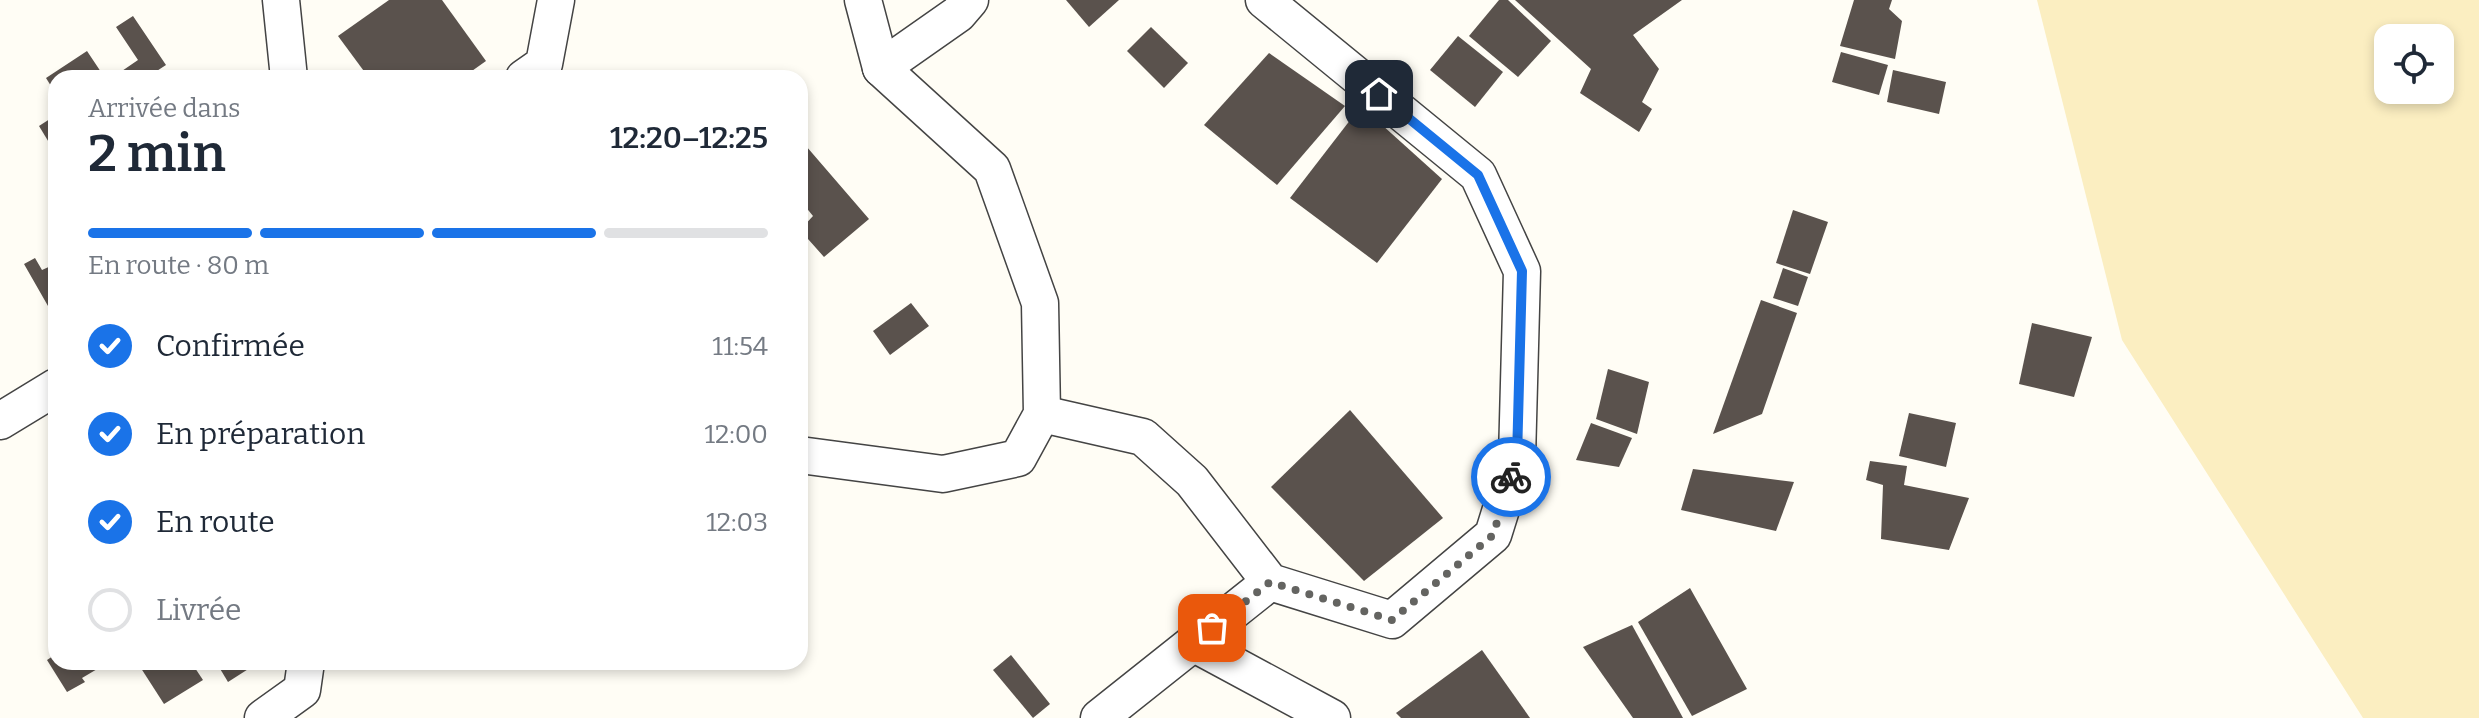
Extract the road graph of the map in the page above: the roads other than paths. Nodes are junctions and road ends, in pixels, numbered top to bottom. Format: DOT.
graph roads {
  1 [pos="281,0"];
  2 [pos="556,0"];
  3 [pos="863,0"];
  4 [pos="970,0"];
  5 [pos="1264,0"];
  6 [pos="881,68"];
  7 [pos="288,70"];
  8 [pos="544,70"];
  9 [pos="48,392"];
  10 [pos="1042,414"];
  11 [pos="0,421"];
  12 [pos="808,456"];
  13 [pos="1270,582"];
  14 [pos="1193,643"];
  15 [pos="305,690"];
  16 [pos="263,718"];
  17 [pos="1099,718"];
  18 [pos="1332,718"];
  1 -- 7 [label="street"];
  2 -- 8 [label="street"];
  3 -- 6 [label="street"];
  4 -- 6 [label="street"];
  5 -- 13 [label="street"];
  6 -- 10 [label="street"];
  9 -- 11 [label="street"];
  10 -- 12 [label="street"];
  10 -- 13 [label="street"];
  13 -- 14 [label="street"];
  14 -- 17 [label="street"];
  14 -- 18 [label="street"];
  15 -- 16 [label="street"];
}
